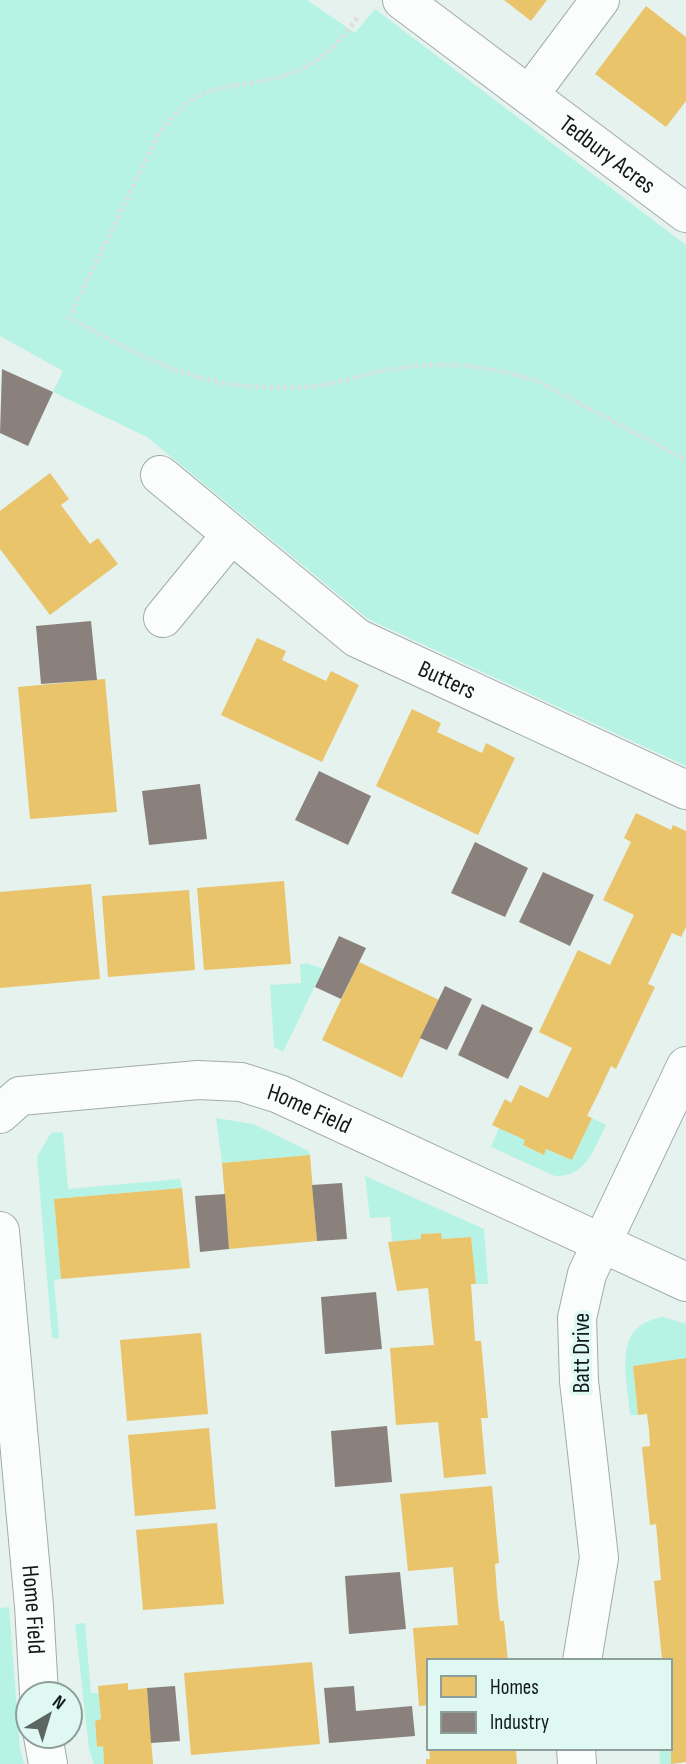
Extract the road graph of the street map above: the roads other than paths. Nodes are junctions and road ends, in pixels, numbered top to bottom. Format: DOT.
graph roads {
  1 [pos="402,0"];
  2 [pos="600,0"];
  3 [pos="529,95"];
  4 [pos="686,213"];
  5 [pos="160,475"];
  6 [pos="230,536"];
  7 [pos="163,618"];
  8 [pos="686,790"];
  9 [pos="686,1066"];
  10 [pos="0,1114"];
  11 [pos="0,1231"];
  12 [pos="601,1243"];
  13 [pos="686,1282"];
  14 [pos="582,1659"];
  15 [pos="38,1680"];
  1 -- 3 [label="street, Tedbury Acres"];
  2 -- 3 [label="street"];
  3 -- 4 [label="street, Tedbury Acres"];
  5 -- 6 [label="street, Butters"];
  6 -- 7 [label="street"];
  6 -- 8 [label="street, Butters"];
  9 -- 12 [label="street, Batt Drive"];
  10 -- 12 [label="street, Home Field"];
  11 -- 15 [label="street, Home Field"];
  12 -- 13 [label="street, Home Field"];
  12 -- 14 [label="street, Batt Drive"];
}
